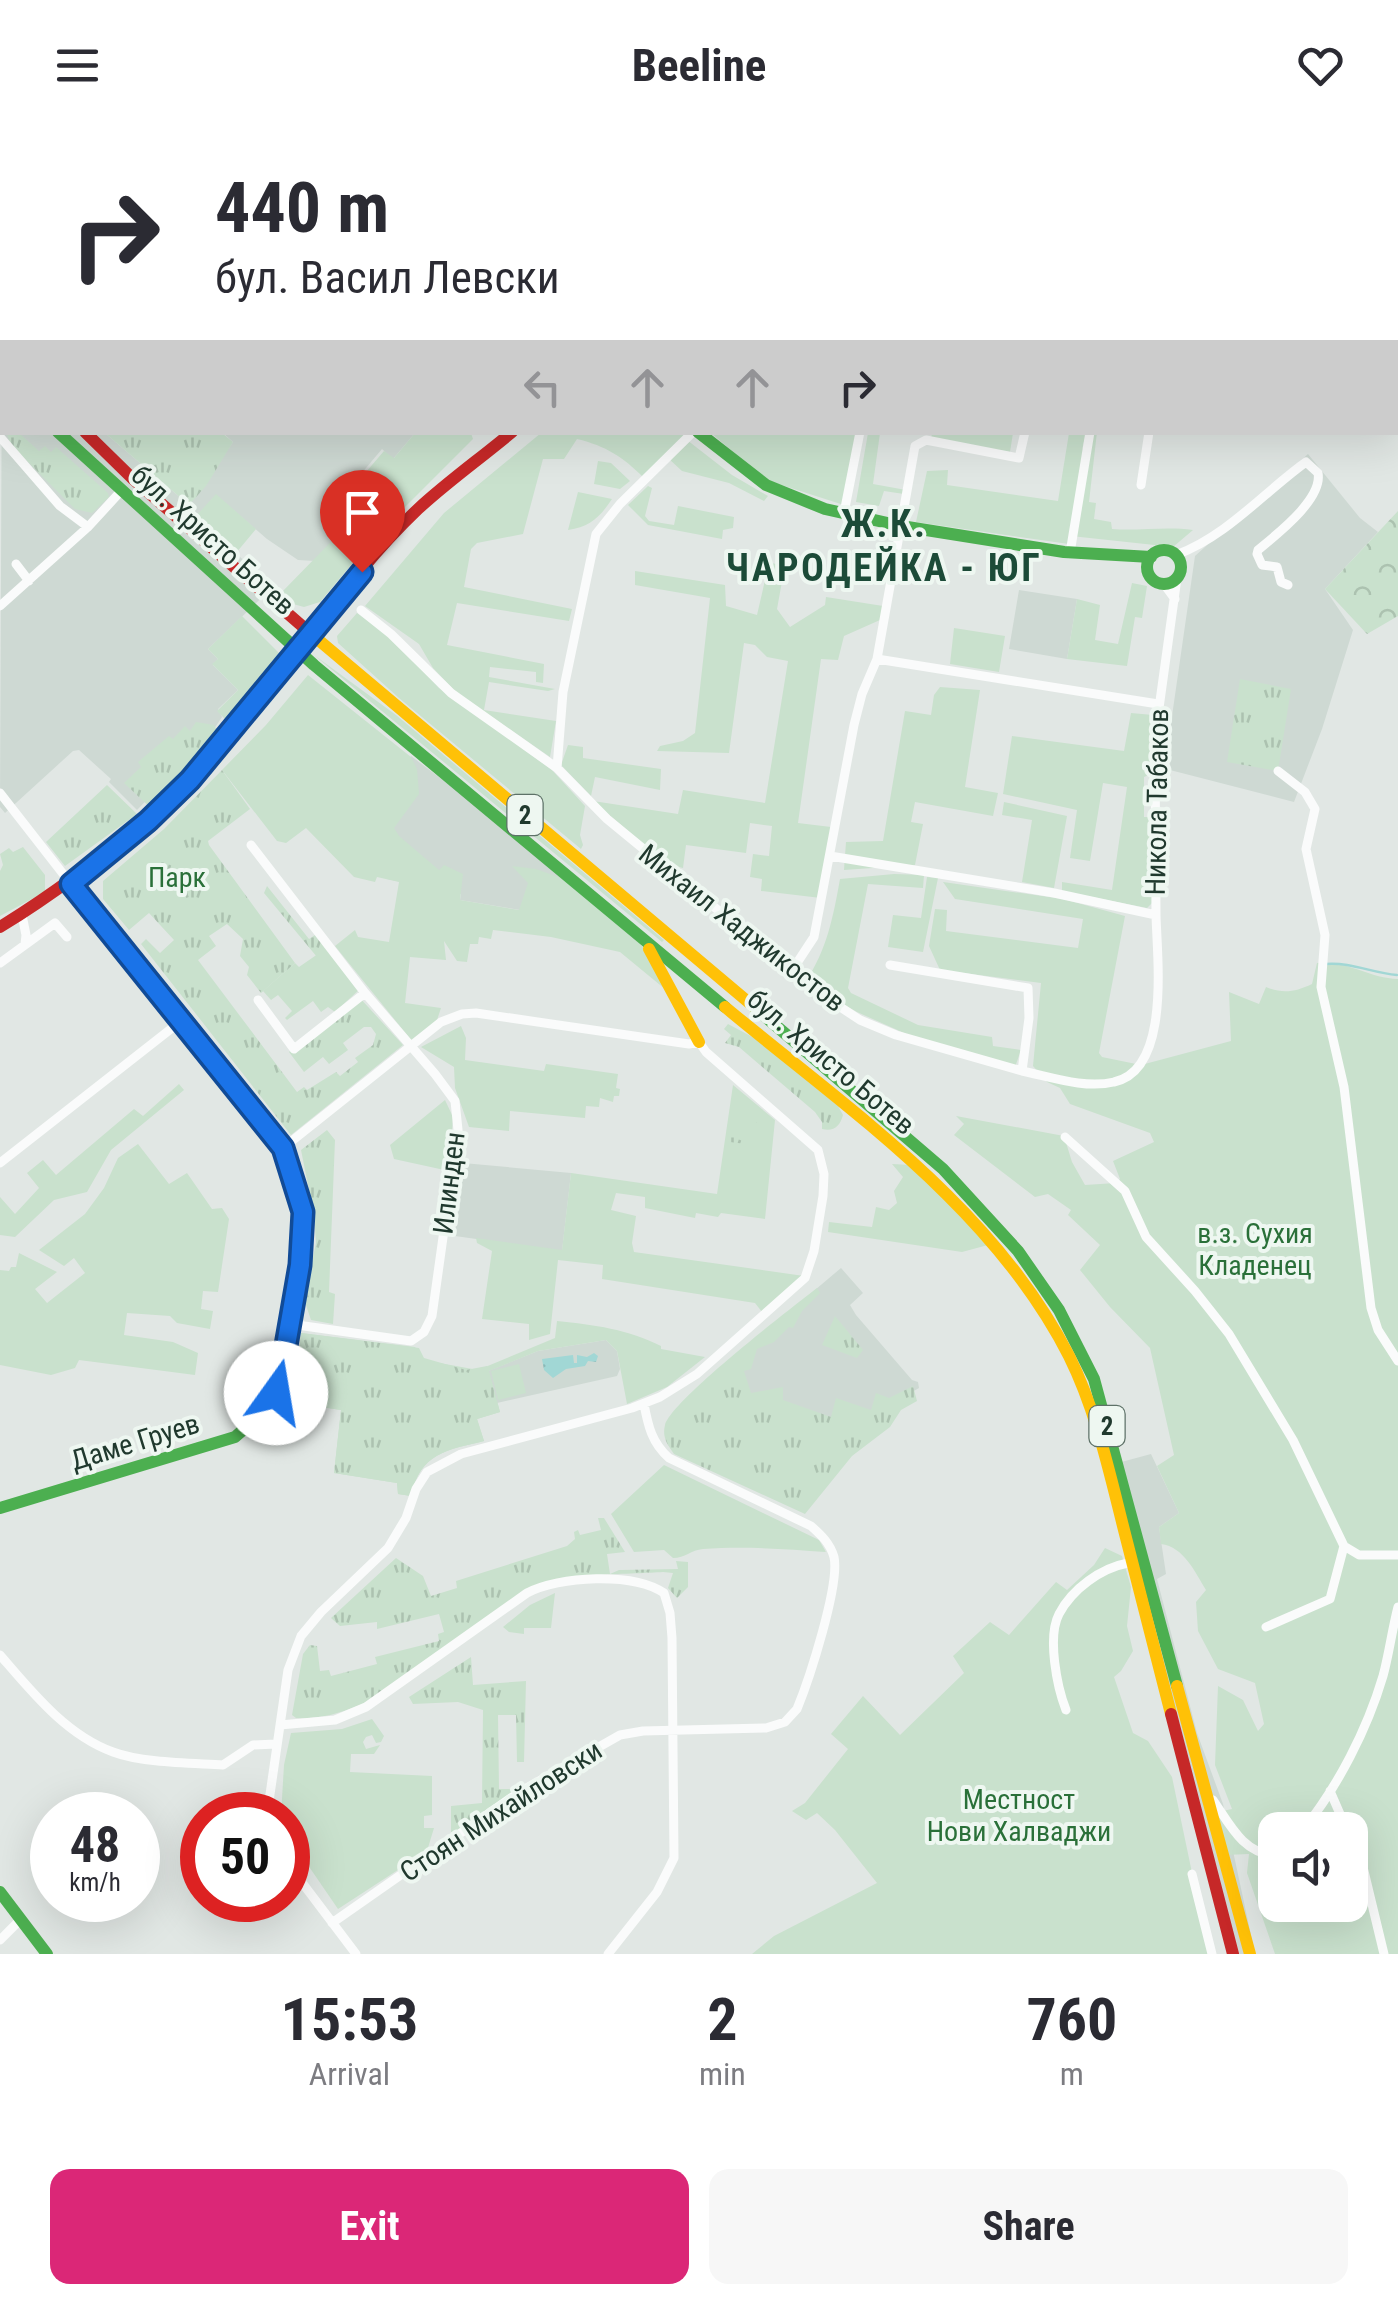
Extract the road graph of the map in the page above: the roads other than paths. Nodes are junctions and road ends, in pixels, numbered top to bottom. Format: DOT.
graph roads {
  1 [pos="61,435"];
  2 [pos="87,435"];
  3 [pos="508,435"];
  4 [pos="692,435"];
  5 [pos="699,435"];
  6 [pos="859,435"];
  7 [pos="1024,435"];
  8 [pos="1090,435"];
  9 [pos="1149,435"];
  10 [pos="0,438"];
  11 [pos="1141,485"];
  12 [pos="120,491"];
  13 [pos="174,514"];
  14 [pos="844,514"];
  15 [pos="161,526"];
  16 [pos="903,526"];
  17 [pos="88,527"];
  18 [pos="1070,553"];
  19 [pos="1176,555"];
  20 [pos="16,564"];
  21 [pos="1150,564"];
  22 [pos="29,580"];
  23 [pos="1170,581"];
  24 [pos="1288,585"];
  25 [pos="0,606"];
  26 [pos="361,610"];
  27 [pos="310,633"];
  28 [pos="296,650"];
  29 [pos="877,659"];
  30 [pos="1158,704"];
  31 [pos="557,768"];
  32 [pos="1278,771"];
  33 [pos="0,793"];
  34 [pos="251,844"];
  35 [pos="830,856"];
  36 [pos="71,884"];
  37 [pos="1156,914"];
  38 [pos="22,916"];
  39 [pos="0,927"];
  40 [pos="635,929"];
  41 [pos="667,933"];
  42 [pos="66,937"];
  43 [pos="24,944"];
  44 [pos="664,953"];
  45 [pos="691,954"];
  46 [pos="0,963"];
  47 [pos="890,964"];
  48 [pos="663,970"];
  49 [pos="791,972"];
  50 [pos="699,983"];
  51 [pos="675,991"];
  52 [pos="365,993"];
  53 [pos="258,1000"];
  54 [pos="181,1022"];
  55 [pos="699,1042"];
  56 [pos="410,1046"];
  57 [pos="1022,1071"];
  58 [pos="1065,1137"];
  59 [pos="283,1148"];
  60 [pos="0,1163"];
  61 [pos="290,1324"];
  62 [pos="1398,1360"];
  63 [pos="644,1404"];
  64 [pos="0,1508"];
  65 [pos="1344,1546"];
  66 [pos="1398,1555"];
  67 [pos="1128,1563"];
  68 [pos="1398,1607"];
  69 [pos="1266,1626"];
  70 [pos="0,1655"];
  71 [pos="1066,1710"];
  72 [pos="280,1724"];
  73 [pos="672,1732"];
  74 [pos="276,1744"];
  75 [pos="1330,1791"];
  76 [pos="271,1792"];
  77 [pos="1208,1794"];
  78 [pos="1315,1812"];
  79 [pos="1339,1812"];
  80 [pos="1258,1850"];
  81 [pos="1192,1874"];
  82 [pos="1368,1891"];
  83 [pos="0,1892"];
  84 [pos="310,1893"];
  85 [pos="21,1919"];
  86 [pos="332,1922"];
  87 [pos="0,1940"];
  88 [pos="47,1954"];
  89 [pos="356,1954"];
  90 [pos="608,1954"];
  91 [pos="1212,1954"];
  92 [pos="1233,1954"];
  93 [pos="1250,1954"];
  94 [pos="1384,1954"];
  1 -- 12 [label="main road, бул. Христо Ботев / 2"];
  2 -- 13 [label="main road, бул. Христо Ботев / 2"];
  3 -- 27 [label="main road"];
  4 -- 31 [label="street"];
  5 -- 14 [label="main road"];
  6 -- 14 [label="street"];
  7 -- 16 [label="street"];
  8 -- 18 [label="street"];
  9 -- 11 [label="street"];
  10 -- 17 [label="street"];
  12 -- 15 [label="main road, бул. Христо Ботев / 2"];
  12 -- 17 [label="street"];
  13 -- 15 [label="main road"];
  13 -- 27 [label="main road, бул. Христо Ботев / 2"];
  14 -- 16 [label="main road"];
  15 -- 28 [label="main road, бул. Христо Ботев / 2"];
  16 -- 18 [label="main road"];
  16 -- 29 [label="street"];
  17 -- 22 [label="street"];
  18 -- 21 [label="main road"];
  19 -- 21 [label="main road"];
  19 -- 23 [label="main road"];
  19 -- 24 [label="street"];
  20 -- 22 [label="street"];
  21 -- 23 [label="main road"];
  22 -- 25 [label="street"];
  23 -- 30 [label="street, Никола Табаков"];
  26 -- 31 [label="street, Михаил Хаджикостов"];
  27 -- 28 [label="main road"];
  27 -- 41 [label="main road, бул. Христо Ботев / 2"];
  28 -- 36 [label="main road"];
  28 -- 40 [label="main road, бул. Христо Ботев / 2"];
  29 -- 30 [label="street"];
  29 -- 35 [label="street"];
  30 -- 37 [label="street, Никола Табаков"];
  31 -- 49 [label="street, Михаил Хаджикостов"];
  32 -- 62 [label="street"];
  33 -- 36 [label="street"];
  34 -- 52 [label="street, Илинден"];
  35 -- 37 [label="street, Никола Табаков"];
  35 -- 49 [label="street"];
  36 -- 38 [label="main road"];
  36 -- 54 [label="main road, Даме Груев"];
  37 -- 57 [label="street, Михаил Хаджикостов"];
  38 -- 39 [label="main road"];
  38 -- 43 [label="street"];
  40 -- 44 [label="main road, бул. Христо Ботев / 2"];
  40 -- 48 [label="main road"];
  41 -- 44 [label="main road"];
  41 -- 45 [label="main road, бул. Христо Ботев / 2"];
  42 -- 43 [label="street"];
  43 -- 46 [label="street"];
  44 -- 45 [label="main road"];
  44 -- 48 [label="main road"];
  44 -- 50 [label="main road, бул. Христо Ботев / 2"];
  45 -- 77 [label="main road, бул. Христо Ботев / 2"];
  47 -- 57 [label="street"];
  48 -- 51 [label="main road"];
  49 -- 57 [label="street, Михаил Хаджикостов"];
  50 -- 51 [label="main road"];
  50 -- 92 [label="main road, бул. Христо Ботев / 2"];
  51 -- 55 [label="main road"];
  52 -- 53 [label="street"];
  52 -- 56 [label="street, Илинден"];
  54 -- 59 [label="main road, Даме Груев"];
  54 -- 60 [label="street"];
  55 -- 56 [label="street"];
  55 -- 63 [label="street"];
  56 -- 59 [label="street"];
  56 -- 61 [label="street, Илинден"];
  58 -- 65 [label="street"];
  59 -- 61 [label="main road, Даме Груев"];
  61 -- 64 [label="main road, Даме Груев"];
  63 -- 72 [label="street"];
  63 -- 73 [label="street, Стоян Михайловски"];
  65 -- 66 [label="street"];
  65 -- 69 [label="street"];
  67 -- 71 [label="street"];
  68 -- 75 [label="street"];
  70 -- 74 [label="street"];
  72 -- 73 [label="street"];
  72 -- 74 [label="street"];
  73 -- 86 [label="street, Стоян Михайловски"];
  73 -- 90 [label="street"];
  74 -- 76 [label="street"];
  75 -- 78 [label="street"];
  75 -- 79 [label="street"];
  77 -- 80 [label="street"];
  77 -- 93 [label="main road, бул. Христо Ботев / 2"];
  81 -- 91 [label="street"];
  82 -- 94 [label="street"];
  83 -- 85 [label="main road"];
  84 -- 86 [label="street"];
  85 -- 87 [label="street"];
  85 -- 88 [label="main road"];
  86 -- 89 [label="street"];
}
